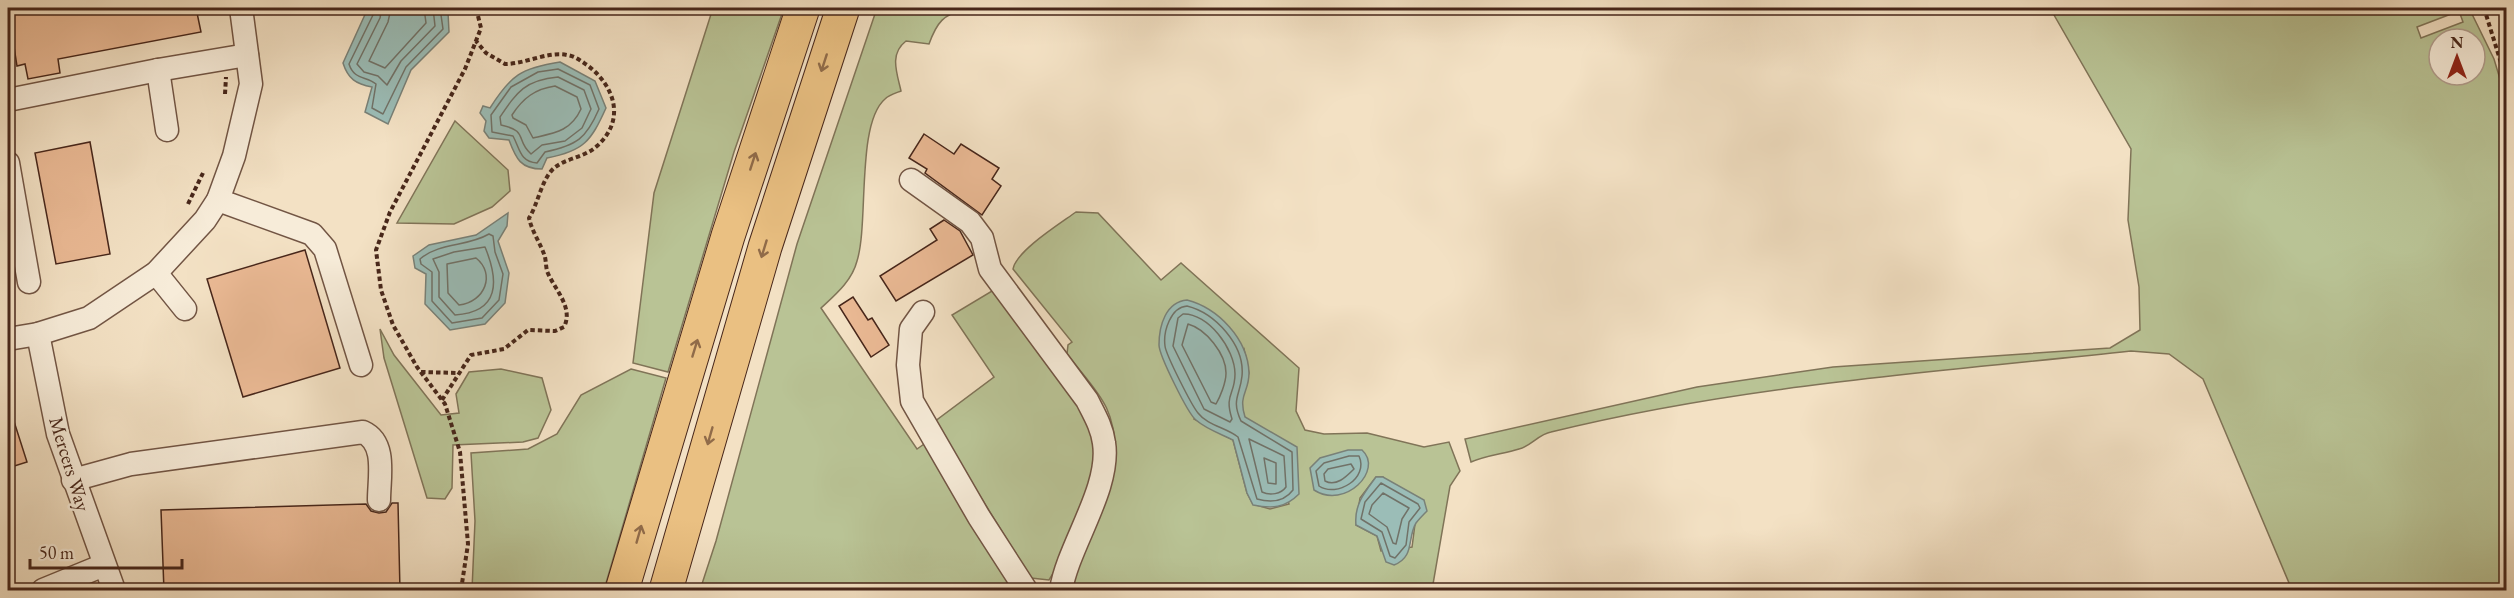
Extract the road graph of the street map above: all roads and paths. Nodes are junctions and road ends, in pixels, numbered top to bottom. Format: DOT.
graph roads {
  1 [pos="241,8"];
  2 [pos="476,8"];
  3 [pos="803,8"];
  4 [pos="843,8"];
  5 [pos="2484,8"];
  6 [pos="476,41"];
  7 [pos="247,56"];
  8 [pos="158,70"];
  9 [pos="2506,79"];
  10 [pos="226,88"];
  11 [pos="225,99"];
  12 [pos="8,100"];
  13 [pos="167,130"];
  14 [pos="8,163"];
  15 [pos="208,164"];
  16 [pos="911,180"];
  17 [pos="218,200"];
  18 [pos="182,211"];
  19 [pos="12,216"];
  20 [pos="156,273"];
  21 [pos="29,282"];
  22 [pos="185,309"];
  23 [pos="923,312"];
  24 [pos="38,334"];
  25 [pos="8,339"];
  26 [pos="361,365"];
  27 [pos="421,372"];
  28 [pos="459,372"];
  29 [pos="442,400"];
  30 [pos="73,480"];
  31 [pos="380,500"];
  32 [pos="104,565"];
  33 [pos="43,591"];
  34 [pos="114,591"];
  35 [pos="461,591"];
  36 [pos="622,591"];
  37 [pos="666,591"];
  38 [pos="1026,591"];
  39 [pos="1061,591"];
  1 -- 7 [label="street"];
  2 -- 6 [label="path"];
  36 -- 3 [label="highway, one-way"];
  4 -- 37 [label="highway, one-way"];
  5 -- 9 [label="path"];
  6 -- 27 [label="path"];
  6 -- 28 [label="path"];
  7 -- 8 [label="street"];
  7 -- 17 [label="street"];
  8 -- 12 [label="street"];
  8 -- 13 [label="street"];
  10 -- 11 [label="path"];
  14 -- 19 [label="street"];
  15 -- 18 [label="path"];
  16 -- 39 [label="street"];
  17 -- 20 [label="street"];
  17 -- 26 [label="street"];
  19 -- 21 [label="street"];
  20 -- 22 [label="street"];
  20 -- 24 [label="street"];
  23 -- 38 [label="street"];
  24 -- 25 [label="street"];
  24 -- 30 [label="street, Mercers Way"];
  27 -- 28 [label="path"];
  27 -- 29 [label="path"];
  28 -- 29 [label="path"];
  29 -- 35 [label="path"];
  30 -- 31 [label="street"];
  30 -- 32 [label="street, Mercers Way"];
  32 -- 33 [label="street"];
  32 -- 34 [label="street, Mercers Way"];
}
